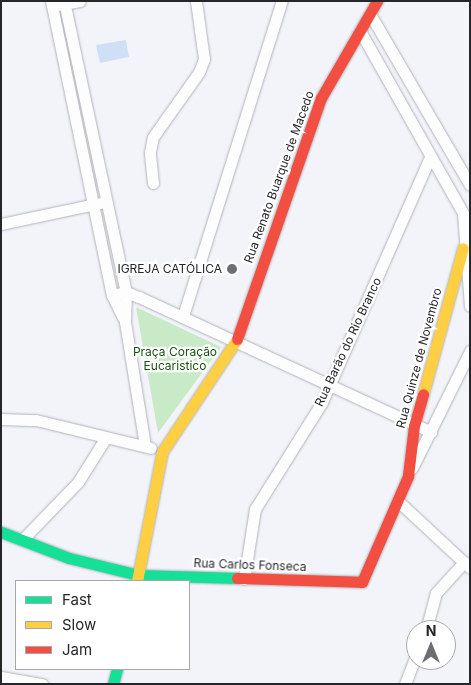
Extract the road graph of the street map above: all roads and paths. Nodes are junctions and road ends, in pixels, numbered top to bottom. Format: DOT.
graph roads {
  1 [pos="80,1"];
  2 [pos="196,1"];
  3 [pos="282,1"];
  4 [pos="377,1"];
  5 [pos="51,3"];
  6 [pos="64,3"];
  7 [pos="370,14"];
  8 [pos="360,31"];
  9 [pos="430,158"];
  10 [pos="153,182"];
  11 [pos="470,185"];
  12 [pos="106,202"];
  13 [pos="92,204"];
  14 [pos="466,210"];
  15 [pos="1,224"];
  16 [pos="463,248"];
  17 [pos="126,292"];
  18 [pos="112,295"];
  19 [pos="470,306"];
  20 [pos="183,316"];
  21 [pos="125,322"];
  22 [pos="236,342"];
  23 [pos="469,356"];
  24 [pos="330,386"];
  25 [pos="1,420"];
  26 [pos="414,426"];
  27 [pos="431,432"];
  28 [pos="106,439"];
  29 [pos="145,446"];
  30 [pos="162,452"];
  31 [pos="408,476"];
  32 [pos="398,501"];
  33 [pos="1,532"];
  34 [pos="22,540"];
  35 [pos="467,565"];
  36 [pos="137,578"];
  37 [pos="244,579"];
  38 [pos="362,582"];
  39 [pos="429,620"];
  40 [pos="117,670"];
  41 [pos="410,670"];
  42 [pos="1,677"];
  43 [pos="42,684"];
  44 [pos="113,684"];
  45 [pos="405,684"];
  1 -- 6 [label="street"];
  2 -- 10 [label="street"];
  3 -- 20 [label="street"];
  4 -- 7 [label="street, Rua Renato Buarque de Macedo"];
  5 -- 6 [label="street"];
  5 -- 13 [label="street"];
  6 -- 12 [label="street"];
  7 -- 8 [label="street, Rua Renato Buarque de Macedo"];
  7 -- 11 [label="street"];
  8 -- 9 [label="street"];
  8 -- 22 [label="street, Rua Renato Buarque de Macedo"];
  9 -- 14 [label="street"];
  9 -- 24 [label="street, Rua Barão do Rio Branco"];
  12 -- 13 [label="street"];
  12 -- 17 [label="street"];
  13 -- 15 [label="street"];
  13 -- 18 [label="street"];
  14 -- 16 [label="street, Rua Quinze de Novembro"];
  16 -- 19 [label="street, Rua Quinze de Novembro"];
  16 -- 26 [label="street, Rua Quinze de Novembro"];
  17 -- 18 [label="street"];
  17 -- 20 [label="street"];
  17 -- 21 [label="street"];
  18 -- 21 [label="street"];
  20 -- 22 [label="street"];
  21 -- 29 [label="street"];
  22 -- 24 [label="street"];
  22 -- 30 [label="street, Rua Renato Buarque de Macedo"];
  23 -- 27 [label="street, Rua Quinze de Novembro"];
  24 -- 26 [label="street"];
  24 -- 37 [label="street, Rua Barão do Rio Branco"];
  25 -- 28 [label="street"];
  26 -- 27 [label="street"];
  26 -- 31 [label="street, Rua Quinze de Novembro"];
  27 -- 31 [label="street, Rua Quinze de Novembro"];
  28 -- 29 [label="street"];
  28 -- 34 [label="street"];
  29 -- 30 [label="street"];
  30 -- 36 [label="street"];
  31 -- 32 [label="street, Rua Quinze de Novembro"];
  32 -- 35 [label="street"];
  32 -- 38 [label="street, Rua Quinze de Novembro"];
  33 -- 34 [label="street, Rua Carlos Fonseca"];
  34 -- 36 [label="street, Rua Carlos Fonseca"];
  35 -- 39 [label="street"];
  36 -- 37 [label="street, Rua Carlos Fonseca"];
  37 -- 38 [label="street, Rua Carlos Fonseca"];
  40 -- 44 [label="street"];
  41 -- 45 [label="street"];
  42 -- 43 [label="street"];
}
